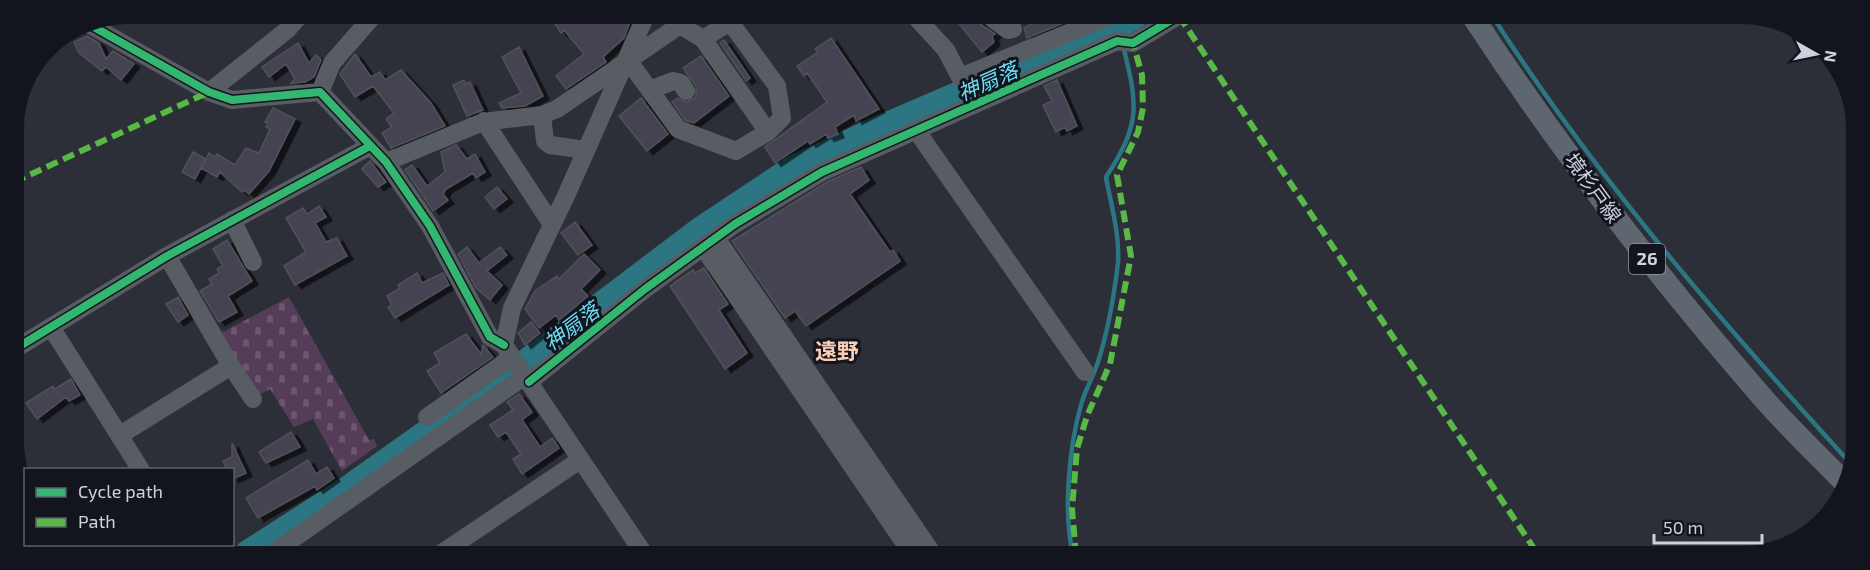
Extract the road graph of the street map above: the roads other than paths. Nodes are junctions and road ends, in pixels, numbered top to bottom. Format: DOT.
graph roads {
  1 [pos="292,24"];
  2 [pos="366,24"];
  3 [pos="642,24"];
  4 [pos="727,24"];
  5 [pos="738,24"];
  6 [pos="922,24"];
  7 [pos="1000,24"];
  8 [pos="1092,24"];
  9 [pos="1104,24"];
  10 [pos="1165,24"];
  11 [pos="1478,24"];
  12 [pos="1013,28"];
  13 [pos="98,29"];
  14 [pos="703,39"];
  15 [pos="1106,46"];
  16 [pos="625,64"];
  17 [pos="650,90"];
  18 [pos="686,91"];
  19 [pos="209,92"];
  20 [pos="320,92"];
  21 [pos="542,115"];
  22 [pos="484,121"];
  23 [pos="916,130"];
  24 [pos="768,132"];
  25 [pos="370,146"];
  26 [pos="586,150"];
  27 [pos="386,162"];
  28 [pos="232,220"];
  29 [pos="551,224"];
  30 [pos="709,243"];
  31 [pos="167,256"];
  32 [pos="253,261"];
  33 [pos="51,327"];
  34 [pos="24,344"];
  35 [pos="508,351"];
  36 [pos="231,366"];
  37 [pos="1085,372"];
  38 [pos="527,379"];
  39 [pos="253,399"];
  40 [pos="428,417"];
  41 [pos="120,435"];
  42 [pos="580,460"];
  43 [pos="140,468"];
  44 [pos="1839,477"];
  45 [pos="283,546"];
  46 [pos="452,546"];
  47 [pos="639,546"];
  48 [pos="907,546"];
  49 [pos="927,546"];
  1 -- 19 [label="street"];
  2 -- 20 [label="street"];
  3 -- 16 [label="street"];
  4 -- 14 [label="street"];
  5 -- 24 [label="street"];
  6 -- 8 [label="street"];
  7 -- 12 [label="street"];
  9 -- 15 [label="street"];
  10 -- 15 [label="street"];
  11 -- 44 [label="main road, 境杉戸線 / 26"];
  13 -- 19 [label="street"];
  14 -- 16 [label="street"];
  14 -- 24 [label="street"];
  15 -- 23 [label="street"];
  16 -- 17 [label="street"];
  16 -- 21 [label="street"];
  16 -- 26 [label="street"];
  17 -- 18 [label="street"];
  17 -- 24 [label="street"];
  19 -- 20 [label="street"];
  20 -- 25 [label="street"];
  21 -- 22 [label="street"];
  21 -- 26 [label="street"];
  22 -- 27 [label="street"];
  22 -- 29 [label="street"];
  23 -- 30 [label="street"];
  23 -- 37 [label="street"];
  25 -- 27 [label="street"];
  25 -- 28 [label="street"];
  26 -- 29 [label="street"];
  27 -- 35 [label="street"];
  28 -- 31 [label="street"];
  28 -- 32 [label="street"];
  29 -- 35 [label="street"];
  30 -- 38 [label="street"];
  30 -- 48 [label="street"];
  30 -- 49 [label="street"];
  31 -- 33 [label="street"];
  31 -- 36 [label="street"];
  33 -- 34 [label="street"];
  33 -- 41 [label="street"];
  35 -- 38 [label="street"];
  35 -- 40 [label="street"];
  36 -- 39 [label="street"];
  36 -- 41 [label="street"];
  38 -- 42 [label="street"];
  38 -- 45 [label="street"];
  41 -- 43 [label="street"];
  42 -- 46 [label="street"];
  42 -- 47 [label="street"];
}
